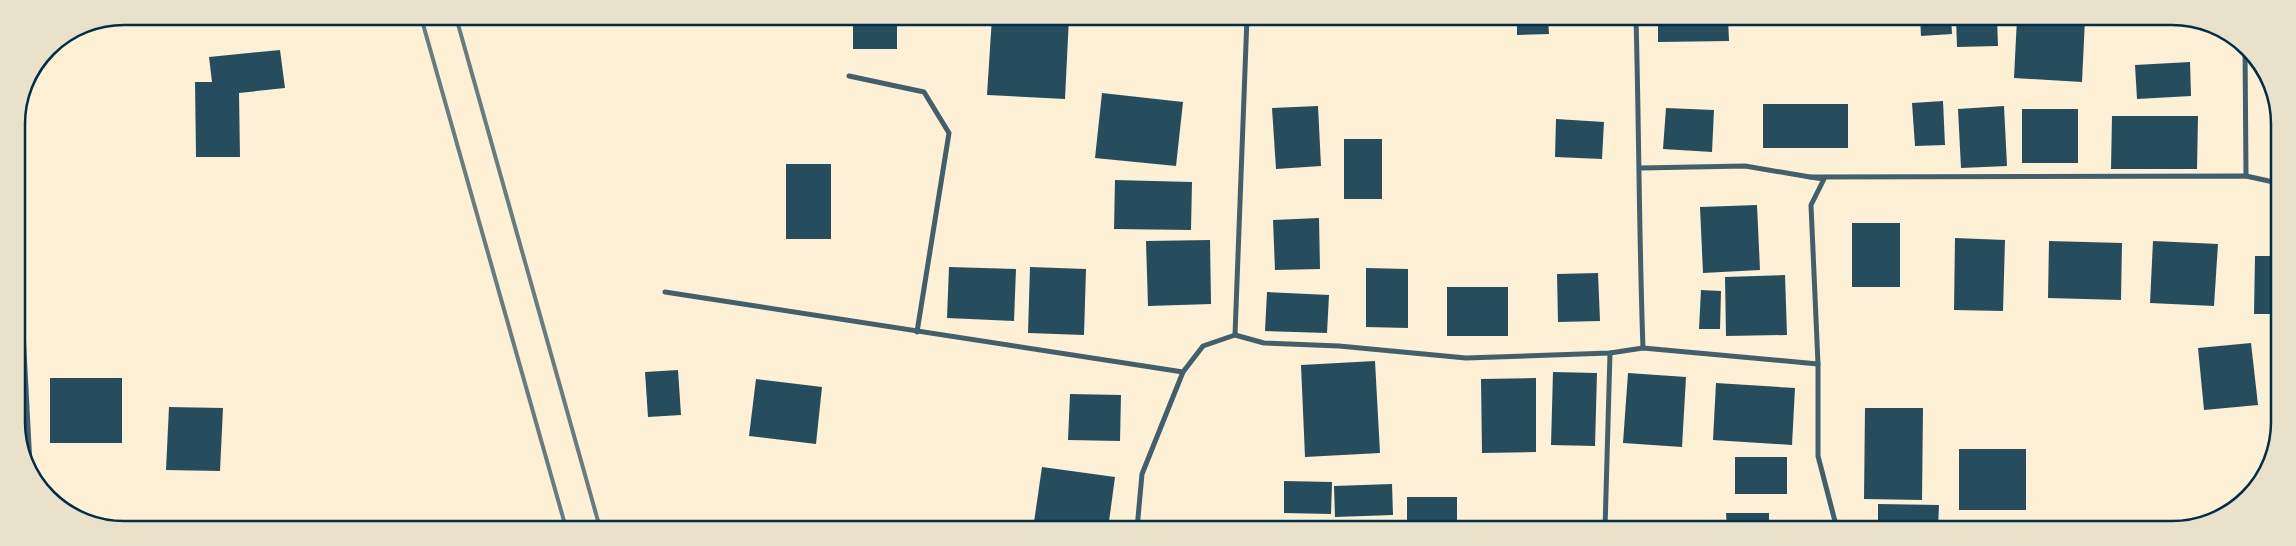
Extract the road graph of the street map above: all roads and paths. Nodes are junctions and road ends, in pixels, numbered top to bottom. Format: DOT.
graph roads {
  1 [pos="1247,25"];
  2 [pos="1636,25"];
  3 [pos="2245,57"];
  4 [pos="849,76"];
  5 [pos="1641,168"];
  6 [pos="2246,176"];
  7 [pos="1810,177"];
  8 [pos="2271,181"];
  9 [pos="665,292"];
  10 [pos="917,332"];
  11 [pos="1235,335"];
  12 [pos="1643,348"];
  13 [pos="1610,353"];
  14 [pos="1818,364"];
  15 [pos="25,369"];
  16 [pos="1183,372"];
  17 [pos="29,451"];
  18 [pos="1138,521"];
  19 [pos="1605,521"];
  20 [pos="1835,521"];
  1 -- 11 [label="street"];
  2 -- 5 [label="street"];
  3 -- 6 [label="street"];
  4 -- 10 [label="street"];
  5 -- 7 [label="street"];
  5 -- 12 [label="street"];
  6 -- 7 [label="street"];
  6 -- 8 [label="street"];
  7 -- 14 [label="street"];
  9 -- 10 [label="street"];
  10 -- 16 [label="street"];
  11 -- 13 [label="street"];
  11 -- 16 [label="street"];
  12 -- 13 [label="street"];
  12 -- 14 [label="street"];
  13 -- 19 [label="street"];
  14 -- 20 [label="street"];
  15 -- 17 [label="street"];
  16 -- 18 [label="street"];
}
